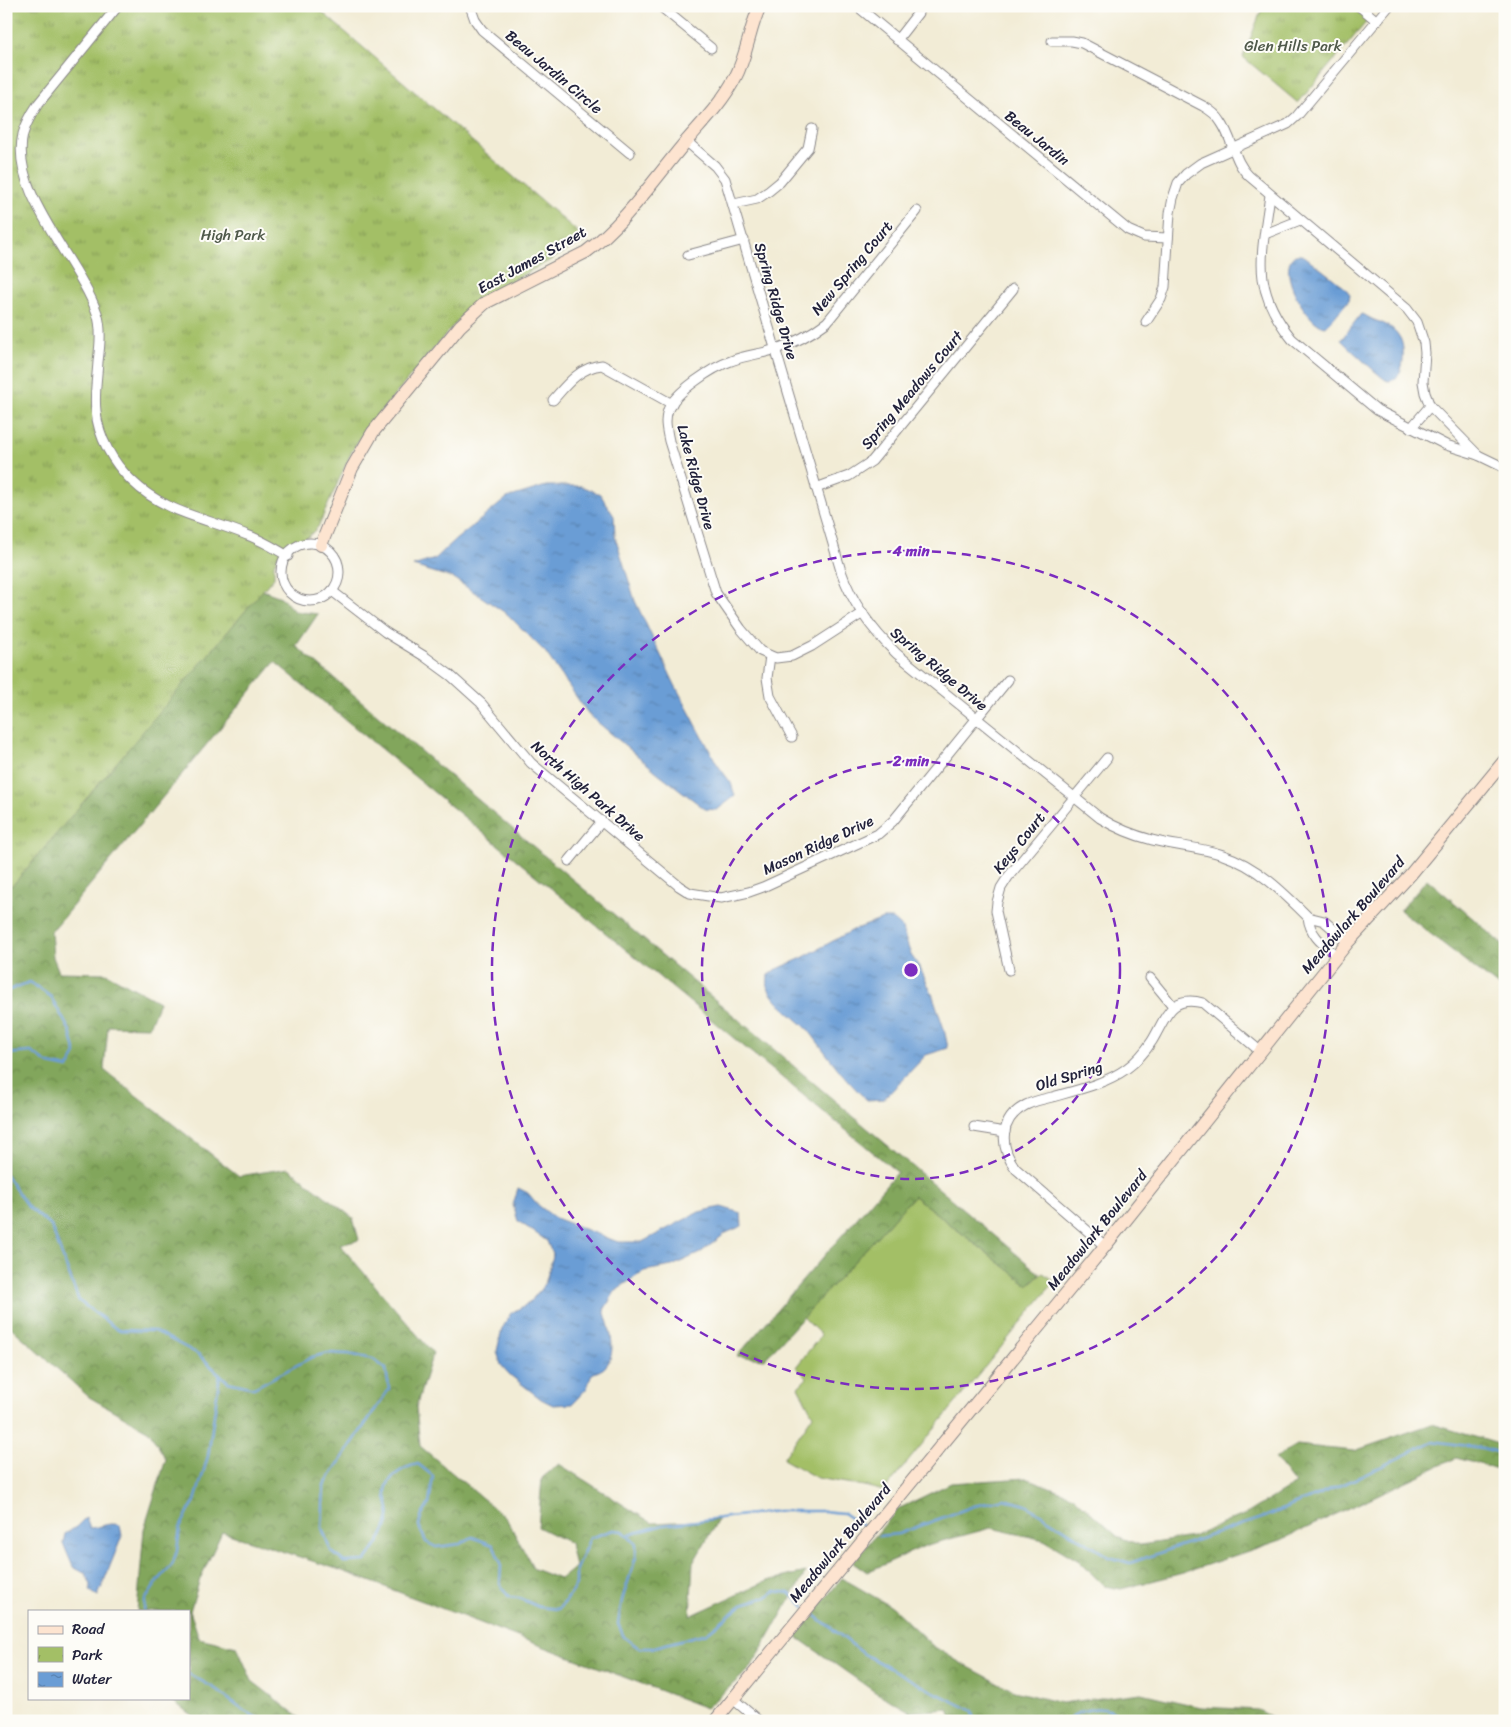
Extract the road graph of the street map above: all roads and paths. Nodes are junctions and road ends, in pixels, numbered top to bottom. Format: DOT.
graph roads {
  1 [pos="118,6"];
  2 [pos="470,6"];
  3 [pos="660,6"];
  4 [pos="760,6"];
  5 [pos="857,6"];
  6 [pos="920,6"];
  7 [pos="1359,6"];
  8 [pos="1389,6"];
  9 [pos="1377,21"];
  10 [pos="897,40"];
  11 [pos="1052,41"];
  12 [pos="711,48"];
  13 [pos="812,130"];
  14 [pos="686,141"];
  15 [pos="1234,148"];
  16 [pos="630,153"];
  17 [pos="1270,195"];
  18 [pos="734,204"];
  19 [pos="917,211"];
  20 [pos="1300,220"];
  21 [pos="1265,234"];
  22 [pos="1168,238"];
  23 [pos="744,240"];
  24 [pos="688,255"];
  25 [pos="1013,289"];
  26 [pos="1146,322"];
  27 [pos="776,350"];
  28 [pos="553,400"];
  29 [pos="672,404"];
  30 [pos="1430,406"];
  31 [pos="1411,428"];
  32 [pos="1478,455"];
  33 [pos="1505,468"];
  34 [pos="816,488"];
  35 [pos="320,545"];
  36 [pos="288,556"];
  37 [pos="332,591"];
  38 [pos="863,613"];
  39 [pos="770,656"];
  40 [pos="1008,680"];
  41 [pos="976,719"];
  42 [pos="792,737"];
  43 [pos="1106,758"];
  44 [pos="1505,760"];
  45 [pos="1074,798"];
  46 [pos="602,822"];
  47 [pos="569,861"];
  48 [pos="721,898"];
  49 [pos="1308,917"];
  50 [pos="1348,942"];
  51 [pos="1337,956"];
  52 [pos="1009,970"];
  53 [pos="1150,978"];
  54 [pos="1173,1006"];
  55 [pos="1261,1052"];
  56 [pos="974,1127"];
  57 [pos="1005,1132"];
  58 [pos="1105,1246"];
  59 [pos="733,1699"];
  60 [pos="715,1721"];
  61 [pos="759,1721"];
  1 -- 36 [label="street"];
  2 -- 16 [label="street, Beau Jardin Circle"];
  3 -- 12 [label="street"];
  4 -- 14 [label="street, East James Street"];
  5 -- 10 [label="street, Beau Jardin"];
  6 -- 10 [label="street"];
  7 -- 9 [label="street"];
  8 -- 9 [label="street"];
  9 -- 15 [label="street"];
  10 -- 22 [label="street, Beau Jardin"];
  11 -- 15 [label="street"];
  13 -- 18 [label="street"];
  14 -- 18 [label="street, Spring Ridge Drive"];
  14 -- 35 [label="street, East James Street"];
  15 -- 17 [label="street"];
  15 -- 22 [label="street"];
  17 -- 20 [label="street"];
  17 -- 21 [label="street"];
  18 -- 23 [label="street, Spring Ridge Drive"];
  19 -- 27 [label="street, New Spring Court"];
  20 -- 21 [label="street"];
  20 -- 30 [label="street"];
  21 -- 31 [label="street"];
  22 -- 26 [label="street"];
  23 -- 24 [label="street"];
  23 -- 27 [label="street, Spring Ridge Drive"];
  25 -- 34 [label="street, Spring Meadows Court"];
  27 -- 29 [label="street"];
  27 -- 34 [label="street, Spring Ridge Drive"];
  28 -- 29 [label="street"];
  29 -- 39 [label="street, Lake Ridge Drive"];
  30 -- 31 [label="street"];
  30 -- 32 [label="street"];
  31 -- 32 [label="street"];
  32 -- 33 [label="street"];
  34 -- 38 [label="street, Spring Ridge Drive"];
  35 -- 36 [label="street"];
  35 -- 37 [label="street"];
  36 -- 37 [label="street"];
  37 -- 46 [label="street, North High Park Drive"];
  38 -- 39 [label="street"];
  38 -- 41 [label="street, Spring Ridge Drive"];
  39 -- 42 [label="street"];
  40 -- 41 [label="street, Mason Ridge Drive"];
  41 -- 45 [label="street, Spring Ridge Drive"];
  41 -- 48 [label="street, Mason Ridge Drive"];
  43 -- 45 [label="street, Keys Court"];
  44 -- 50 [label="street, Meadowlark Boulevard"];
  45 -- 49 [label="street, Spring Ridge Drive"];
  45 -- 52 [label="street, Keys Court"];
  46 -- 47 [label="street"];
  46 -- 48 [label="street, North High Park Drive"];
  49 -- 50 [label="street, Spring Ridge Drive"];
  49 -- 51 [label="street, Spring Ridge Drive"];
  50 -- 51 [label="street, Meadowlark Boulevard"];
  51 -- 55 [label="street, Meadowlark Boulevard"];
  53 -- 54 [label="street"];
  54 -- 55 [label="street"];
  54 -- 57 [label="street, Old Spring"];
  55 -- 58 [label="street, Meadowlark Boulevard"];
  56 -- 57 [label="street"];
  57 -- 58 [label="street"];
  58 -- 59 [label="street, Meadowlark Boulevard"];
  59 -- 60 [label="street, Meadowlark Boulevard"];
  59 -- 61 [label="street"];
}
